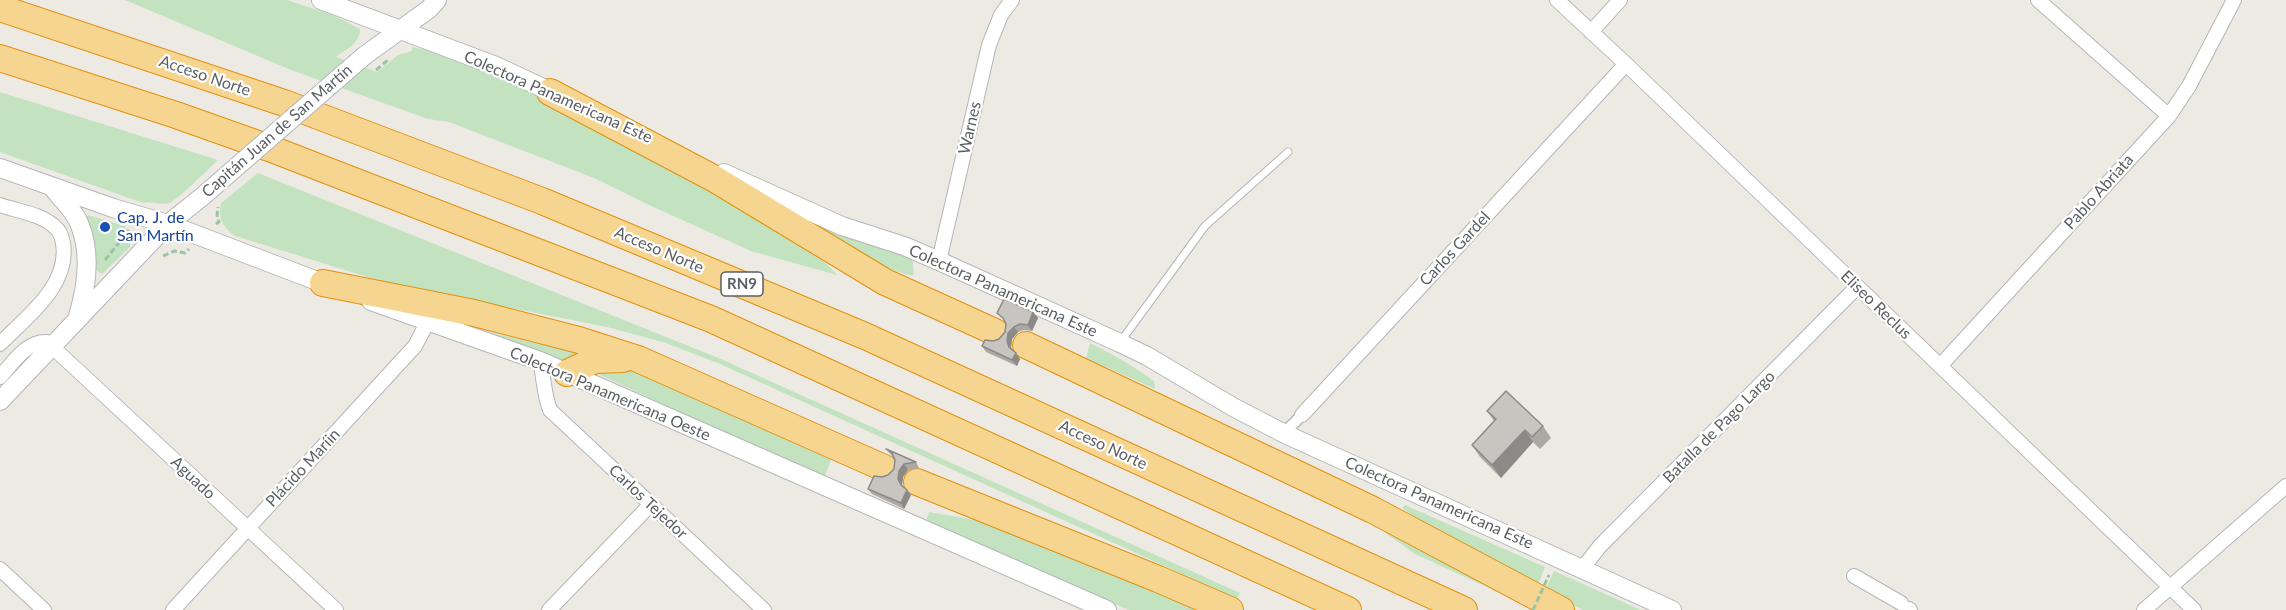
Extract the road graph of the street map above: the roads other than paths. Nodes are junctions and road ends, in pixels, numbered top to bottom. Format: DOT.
graph roads {
  1 [pos="321,0"];
  2 [pos="438,0"];
  3 [pos="1012,0"];
  4 [pos="1557,0"];
  5 [pos="1620,0"];
  6 [pos="2038,0"];
  7 [pos="2234,0"];
  8 [pos="0,8"];
  9 [pos="401,30"];
  10 [pos="1591,32"];
  11 [pos="0,58"];
  12 [pos="1626,64"];
  13 [pos="550,92"];
  14 [pos="2169,116"];
  15 [pos="1288,152"];
  16 [pos="0,168"];
  17 [pos="53,188"];
  18 [pos="0,205"];
  19 [pos="168,224"];
  20 [pos="939,261"];
  21 [pos="323,284"];
  22 [pos="1857,287"];
  23 [pos="78,317"];
  24 [pos="427,323"];
  25 [pos="995,332"];
  26 [pos="1120,343"];
  27 [pos="0,344"];
  28 [pos="51,345"];
  29 [pos="1026,345"];
  30 [pos="638,359"];
  31 [pos="1940,366"];
  32 [pos="0,377"];
  33 [pos="556,380"];
  34 [pos="0,401"];
  35 [pos="1302,415"];
  36 [pos="1284,433"];
  37 [pos="884,468"];
  38 [pos="917,482"];
  39 [pos="2286,486"];
  40 [pos="651,504"];
  41 [pos="248,528"];
  42 [pos="0,569"];
  43 [pos="1582,569"];
  44 [pos="1854,576"];
  45 [pos="2170,588"];
  46 [pos="1904,609"];
  47 [pos="44,610"];
  48 [pos="173,610"];
  49 [pos="336,610"];
  50 [pos="549,610"];
  51 [pos="764,610"];
  52 [pos="1107,610"];
  53 [pos="1230,610"];
  54 [pos="1348,610"];
  55 [pos="1464,610"];
  56 [pos="1560,610"];
  57 [pos="1672,610"];
  58 [pos="2144,610"];
  59 [pos="2194,610"];
  1 -- 9 [label="street, Colectora Panamericana Este"];
  2 -- 9 [label="street, Capitán Juan de San Martín"];
  3 -- 20 [label="street, Warnes"];
  4 -- 10 [label="street, Eliseo Reclus"];
  5 -- 10 [label="street"];
  6 -- 14 [label="street"];
  7 -- 14 [label="street, Pablo Abriata"];
  8 -- 55 [label="highway, Acceso Norte / RN9"];
  9 -- 13 [label="street, Colectora Panamericana Este"];
  9 -- 19 [label="street, Capitán Juan de San Martín, bridge"];
  10 -- 12 [label="street, Eliseo Reclus"];
  11 -- 54 [label="highway"];
  12 -- 22 [label="street, Eliseo Reclus"];
  12 -- 35 [label="street, Carlos Gardel"];
  13 -- 20 [label="street, Colectora Panamericana Este"];
  13 -- 25 [label="highway"];
  14 -- 31 [label="street, Pablo Abriata"];
  15 -- 26 [label="lane"];
  16 -- 17 [label="street, Colectora Panamericana Oeste"];
  17 -- 19 [label="street, Colectora Panamericana Oeste"];
  17 -- 23 [label="street"];
  18 -- 27 [label="street"];
  19 -- 21 [label="street, Colectora Panamericana Oeste"];
  19 -- 23 [label="street, Capitán Juan de San Martín"];
  20 -- 26 [label="street, Colectora Panamericana Este"];
  21 -- 24 [label="street, Colectora Panamericana Oeste"];
  21 -- 30 [label="highway"];
  22 -- 31 [label="street, Eliseo Reclus"];
  22 -- 43 [label="street, Batalla de Pago Largo"];
  23 -- 28 [label="street, Capitán Juan de San Martín"];
  24 -- 33 [label="street, Colectora Panamericana Oeste"];
  24 -- 41 [label="street, Plácido Maríin"];
  26 -- 36 [label="street, Colectora Panamericana Este"];
  28 -- 32 [label="street"];
  28 -- 34 [label="street, Capitán Juan de San Martín"];
  28 -- 41 [label="street, Aguado"];
  29 -- 56 [label="highway"];
  30 -- 33 [label="highway"];
  30 -- 37 [label="highway"];
  31 -- 45 [label="street, Eliseo Reclus"];
  33 -- 40 [label="street, Carlos Tejedor"];
  33 -- 52 [label="street, Colectora Panamericana Oeste"];
  35 -- 36 [label="street, Carlos Gardel"];
  36 -- 43 [label="street, Colectora Panamericana Este"];
  38 -- 53 [label="highway"];
  39 -- 45 [label="street"];
  40 -- 50 [label="street"];
  40 -- 51 [label="street, Carlos Tejedor"];
  41 -- 48 [label="street, Plácido Maríin"];
  41 -- 49 [label="street, Aguado"];
  42 -- 47 [label="street"];
  43 -- 57 [label="street, Colectora Panamericana Este"];
  44 -- 46 [label="street"];
  45 -- 58 [label="street"];
  45 -- 59 [label="street, Eliseo Reclus"];
}
